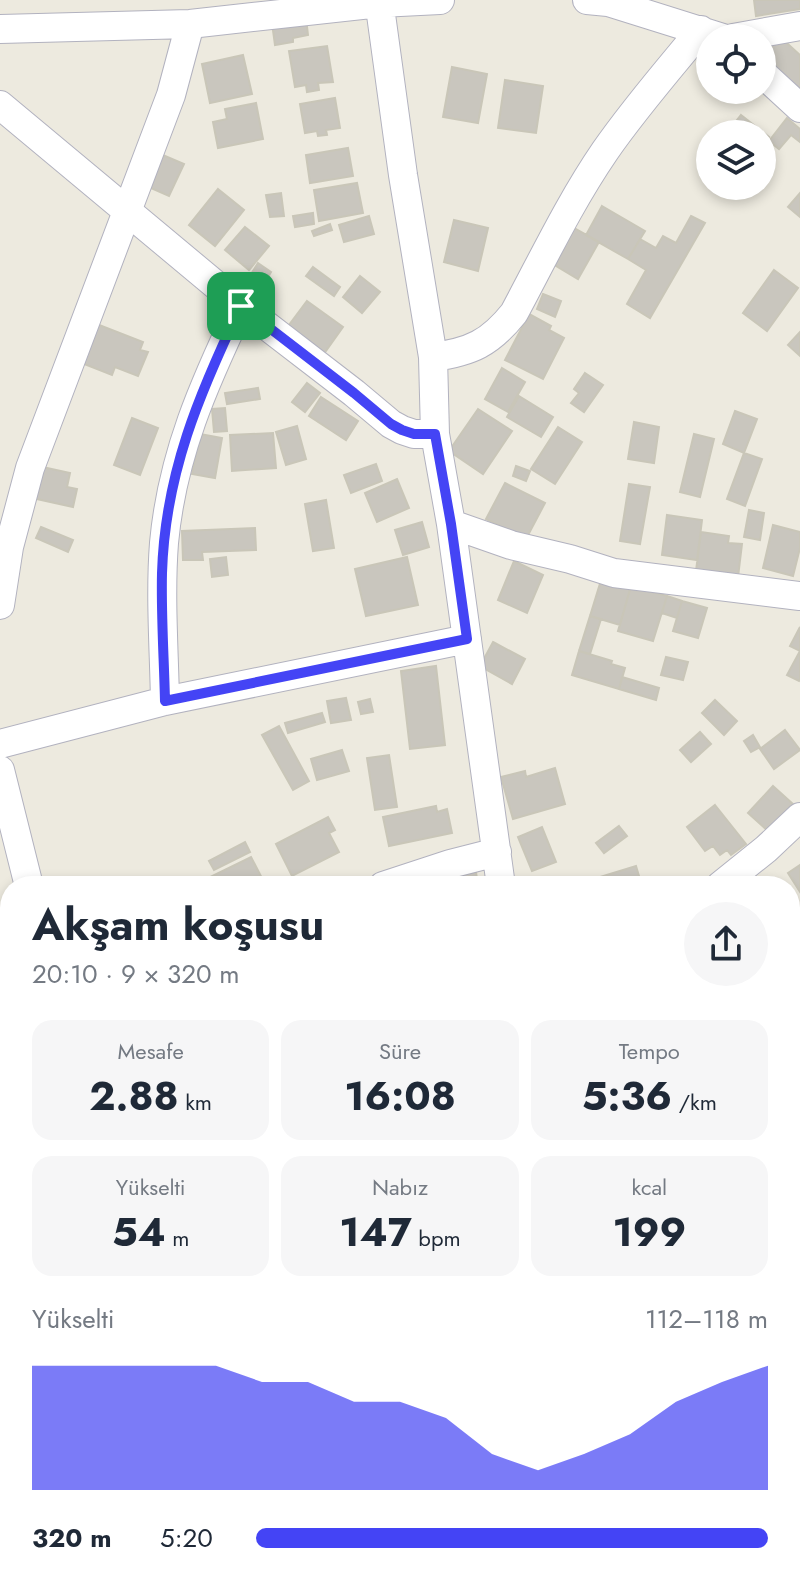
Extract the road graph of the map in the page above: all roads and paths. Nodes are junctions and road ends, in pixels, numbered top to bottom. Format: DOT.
graph roads {
  1 [pos="440,0"];
  2 [pos="587,0"];
  3 [pos="379,1"];
  4 [pos="190,24"];
  5 [pos="800,26"];
  6 [pos="0,29"];
  7 [pos="696,29"];
  8 [pos="776,30"];
  9 [pos="696,50"];
  10 [pos="776,86"];
  11 [pos="0,105"];
  12 [pos="800,108"];
  13 [pos="127,210"];
  14 [pos="241,306"];
  15 [pos="433,357"];
  16 [pos="435,434"];
  17 [pos="451,524"];
  18 [pos="800,596"];
  19 [pos="0,605"];
  20 [pos="467,639"];
  21 [pos="165,701"];
  22 [pos="0,744"];
  23 [pos="0,770"];
  24 [pos="800,817"];
  25 [pos="497,852"];
  26 [pos="26,876"];
  27 [pos="413,876"];
  28 [pos="500,876"];
  29 [pos="732,876"];
  1 -- 3 [label="street"];
  2 -- 7 [label="street"];
  3 -- 4 [label="street"];
  3 -- 15 [label="street"];
  4 -- 6 [label="street"];
  4 -- 13 [label="street"];
  5 -- 8 [label="street"];
  9 -- 15 [label="street"];
  10 -- 12 [label="street"];
  11 -- 13 [label="street"];
  13 -- 14 [label="street"];
  13 -- 19 [label="street"];
  14 -- 16 [label="street"];
  14 -- 21 [label="street"];
  15 -- 16 [label="street"];
  16 -- 17 [label="street"];
  17 -- 18 [label="street"];
  17 -- 20 [label="street"];
  20 -- 21 [label="street"];
  20 -- 25 [label="street"];
  21 -- 22 [label="street"];
  23 -- 26 [label="street"];
  24 -- 29 [label="street"];
  25 -- 27 [label="street"];
  25 -- 28 [label="street"];
}
